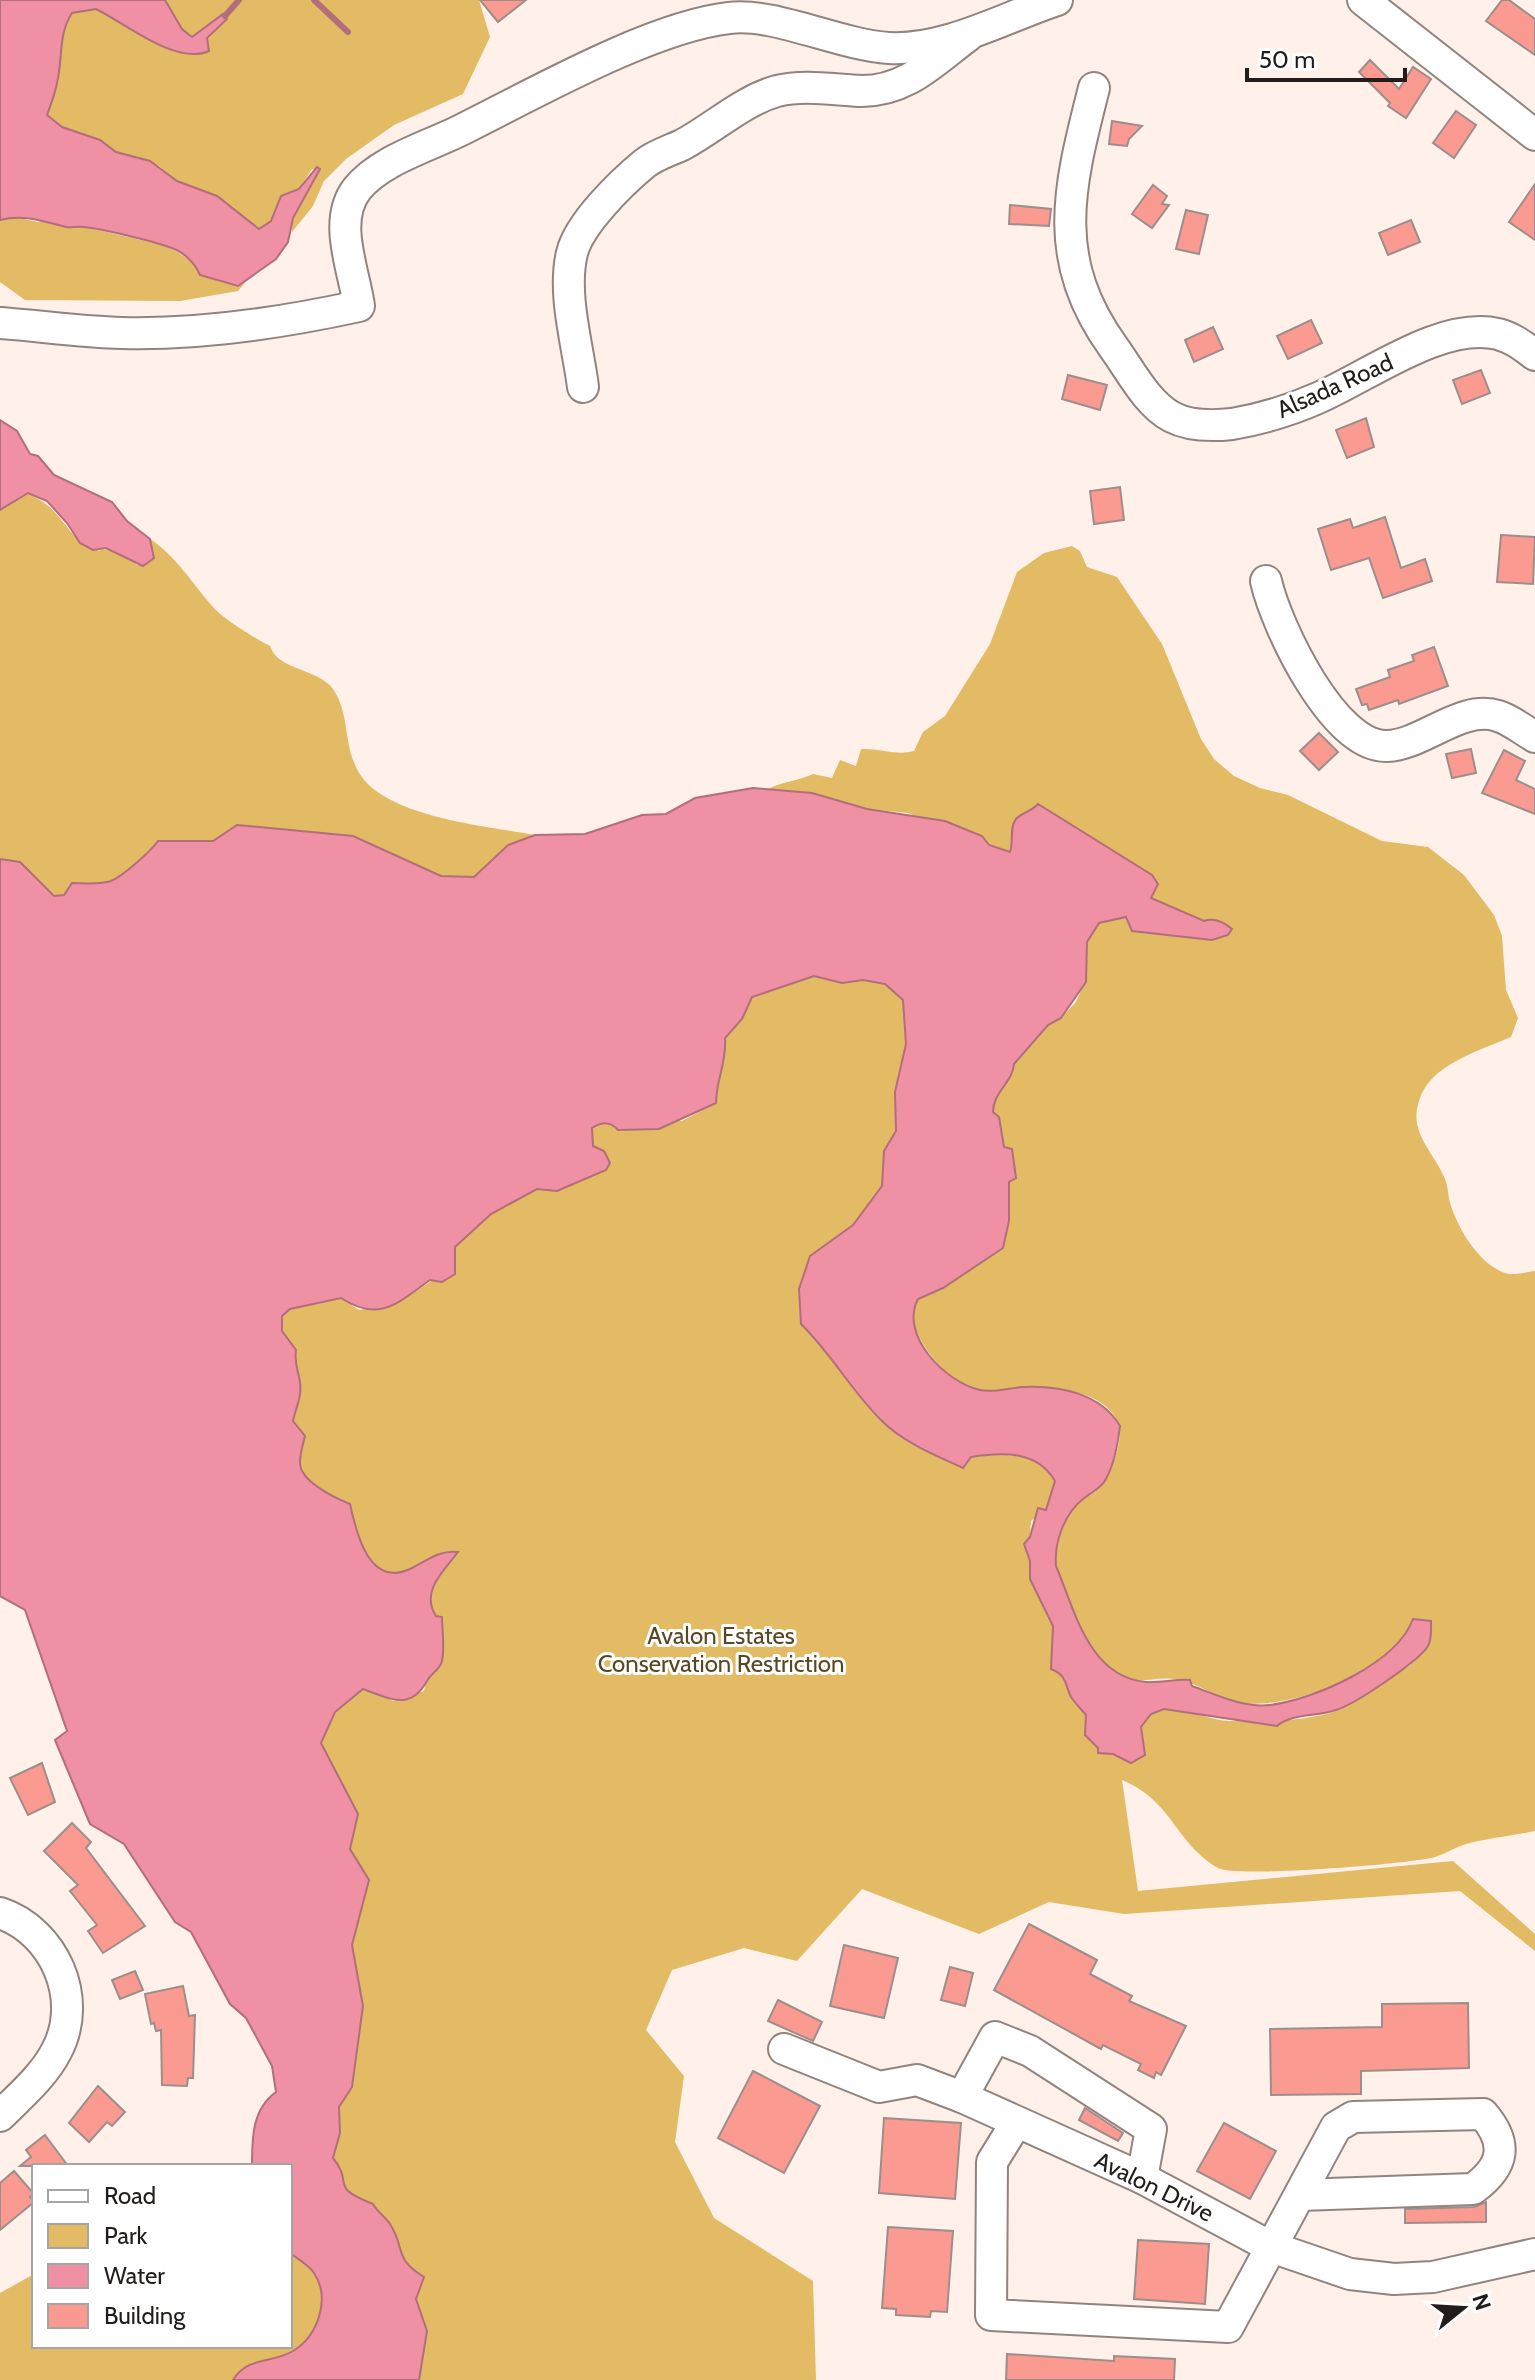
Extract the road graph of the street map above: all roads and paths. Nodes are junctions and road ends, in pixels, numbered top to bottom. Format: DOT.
graph roads {
  1 [pos="1057,0"];
  2 [pos="1363,0"];
  3 [pos="976,30"];
  4 [pos="1094,88"];
  5 [pos="1535,135"];
  6 [pos="0,323"];
  7 [pos="1535,355"];
  8 [pos="583,387"];
  9 [pos="1266,581"];
  10 [pos="1535,737"];
  11 [pos="0,1913"];
  12 [pos="784,2049"];
  13 [pos="962,2097"];
  14 [pos="0,2116"];
  15 [pos="1016,2123"];
  16 [pos="1142,2178"];
  17 [pos="1300,2195"];
  18 [pos="1271,2247"];
  19 [pos="1535,2254"];
  1 -- 3 [label="street"];
  2 -- 5 [label="street"];
  3 -- 6 [label="street"];
  3 -- 8 [label="street"];
  4 -- 7 [label="street, Alsada Road"];
  9 -- 10 [label="street"];
  11 -- 14 [label="street"];
  12 -- 13 [label="street, Avalon Drive"];
  13 -- 15 [label="street, Avalon Drive"];
  13 -- 16 [label="street"];
  15 -- 16 [label="street, Avalon Drive"];
  15 -- 18 [label="street"];
  16 -- 18 [label="street, Avalon Drive"];
  17 -- 17 [label="street"];
  17 -- 18 [label="street"];
  18 -- 19 [label="street, Avalon Drive"];
}
